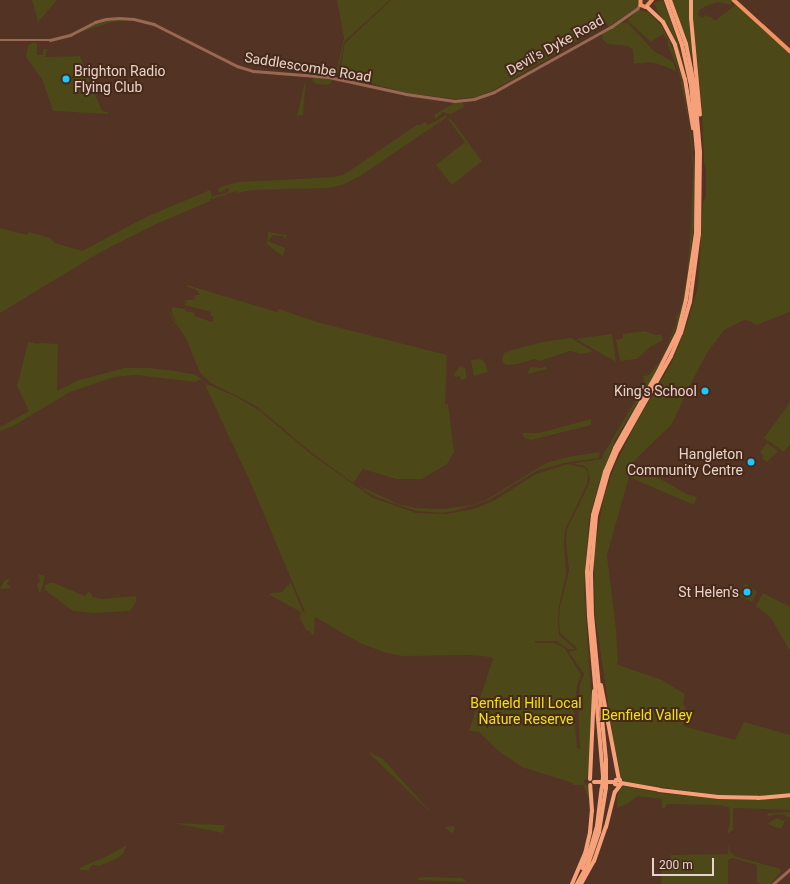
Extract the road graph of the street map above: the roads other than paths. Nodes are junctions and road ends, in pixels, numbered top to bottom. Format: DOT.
graph roads {
  1 [pos="666,0"];
  2 [pos="670,0"];
  3 [pos="691,0"];
  4 [pos="734,0"];
  5 [pos="651,1"];
  6 [pos="643,4"];
  7 [pos="0,40"];
  8 [pos="790,51"];
  9 [pos="482,97"];
  10 [pos="700,137"];
  11 [pos="697,152"];
  12 [pos="597,659"];
  13 [pos="594,673"];
  14 [pos="604,776"];
  15 [pos="591,782"];
  16 [pos="618,783"];
  17 [pos="604,788"];
  18 [pos="790,795"];
  19 [pos="790,870"];
  20 [pos="572,884"];
  21 [pos="576,884"];
  22 [pos="581,884"];
  23 [pos="773,884"];
  1 -- 11 [label="highway"];
  2 -- 10 [label="highway"];
  3 -- 10 [label="highway"];
  4 -- 8 [label="main road"];
  5 -- 6 [label="main road"];
  6 -- 9 [label="street, Devil's Dyke Road"];
  6 -- 11 [label="highway"];
  7 -- 9 [label="street, Saddlescombe Road"];
  10 -- 12 [label="highway"];
  11 -- 13 [label="highway"];
  12 -- 14 [label="highway"];
  12 -- 16 [label="highway"];
  13 -- 14 [label="highway"];
  13 -- 15 [label="highway"];
  14 -- 17 [label="highway, bridge"];
  15 -- 16 [label="highway"];
  15 -- 20 [label="highway"];
  16 -- 18 [label="highway"];
  16 -- 22 [label="highway"];
  17 -- 20 [label="highway"];
  17 -- 21 [label="highway"];
  19 -- 23 [label="street"];
}
